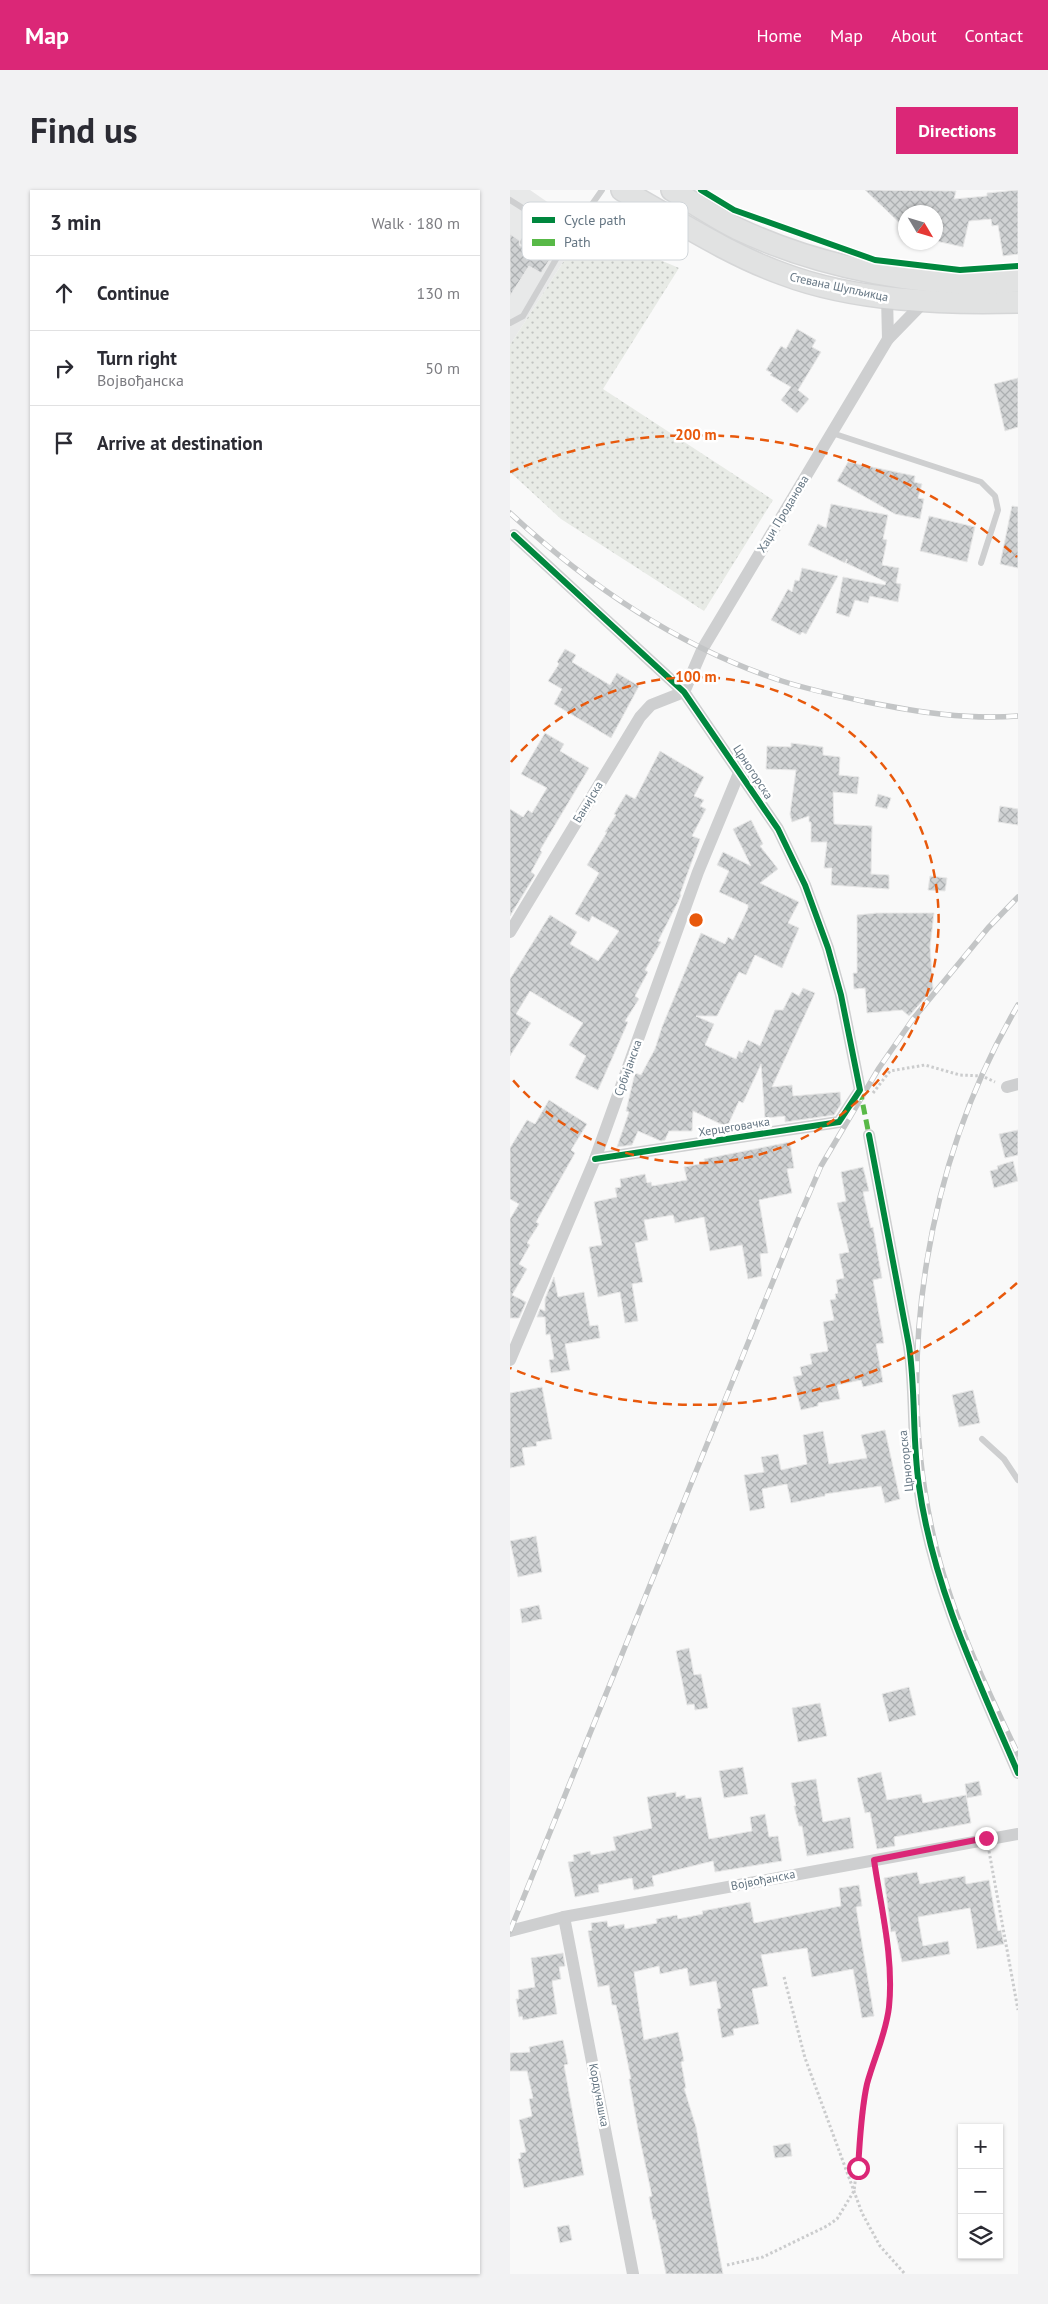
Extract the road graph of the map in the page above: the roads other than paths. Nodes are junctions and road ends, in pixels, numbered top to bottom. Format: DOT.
graph roads {
  1 [pos="602,190"];
  2 [pos="622,190"];
  3 [pos="672,190"];
  4 [pos="510,200"];
  5 [pos="594,202"];
  6 [pos="644,202"];
  7 [pos="522,208"];
  8 [pos="688,226"];
  9 [pos="556,260"];
  10 [pos="1018,281"];
  11 [pos="887,298"];
  12 [pos="924,302"];
  13 [pos="1018,302"];
  14 [pos="510,323"];
  15 [pos="888,339"];
  16 [pos="832,433"];
  17 [pos="514,535"];
  18 [pos="981,563"];
  19 [pos="684,692"];
  20 [pos="739,773"];
  21 [pos="510,932"];
  22 [pos="864,1095"];
  23 [pos="869,1135"];
  24 [pos="594,1159"];
  25 [pos="510,1360"];
  26 [pos="982,1439"];
  27 [pos="1018,1480"];
  28 [pos="1018,1772"];
  29 [pos="1018,1834"];
  30 [pos="564,1917"];
  31 [pos="510,1931"];
  32 [pos="633,2274"];
  1 -- 5 [label="lane"];
  2 -- 6 [label="main road, Стевана Шупљикца"];
  3 -- 10 [label="main road, Стевана Шупљикца"];
  4 -- 7 [label="lane"];
  8 -- 11 [label="main road, Стевана Шупљикца"];
  9 -- 14 [label="lane"];
  11 -- 12 [label="main road, Стевана Шупљикца"];
  11 -- 15 [label="street"];
  12 -- 13 [label="main road, Стевана Шупљикца"];
  12 -- 15 [label="street, Хаџи Проданова"];
  15 -- 16 [label="street, Хаџи Проданова"];
  16 -- 18 [label="lane"];
  16 -- 19 [label="street, Хаџи Проданова"];
  17 -- 19 [label="street, Црногорска"];
  19 -- 20 [label="street, Црногорска"];
  19 -- 21 [label="street, Банијска"];
  20 -- 22 [label="street, Црногорска"];
  20 -- 24 [label="street, Србијанска"];
  22 -- 24 [label="street, Херцеговачка"];
  23 -- 28 [label="street, Црногорска"];
  24 -- 25 [label="street, Србијанска"];
  26 -- 27 [label="lane"];
  29 -- 30 [label="street, Војвођанска"];
  30 -- 31 [label="street, Војвођанска"];
  30 -- 32 [label="street, Кордунашка"];
}
